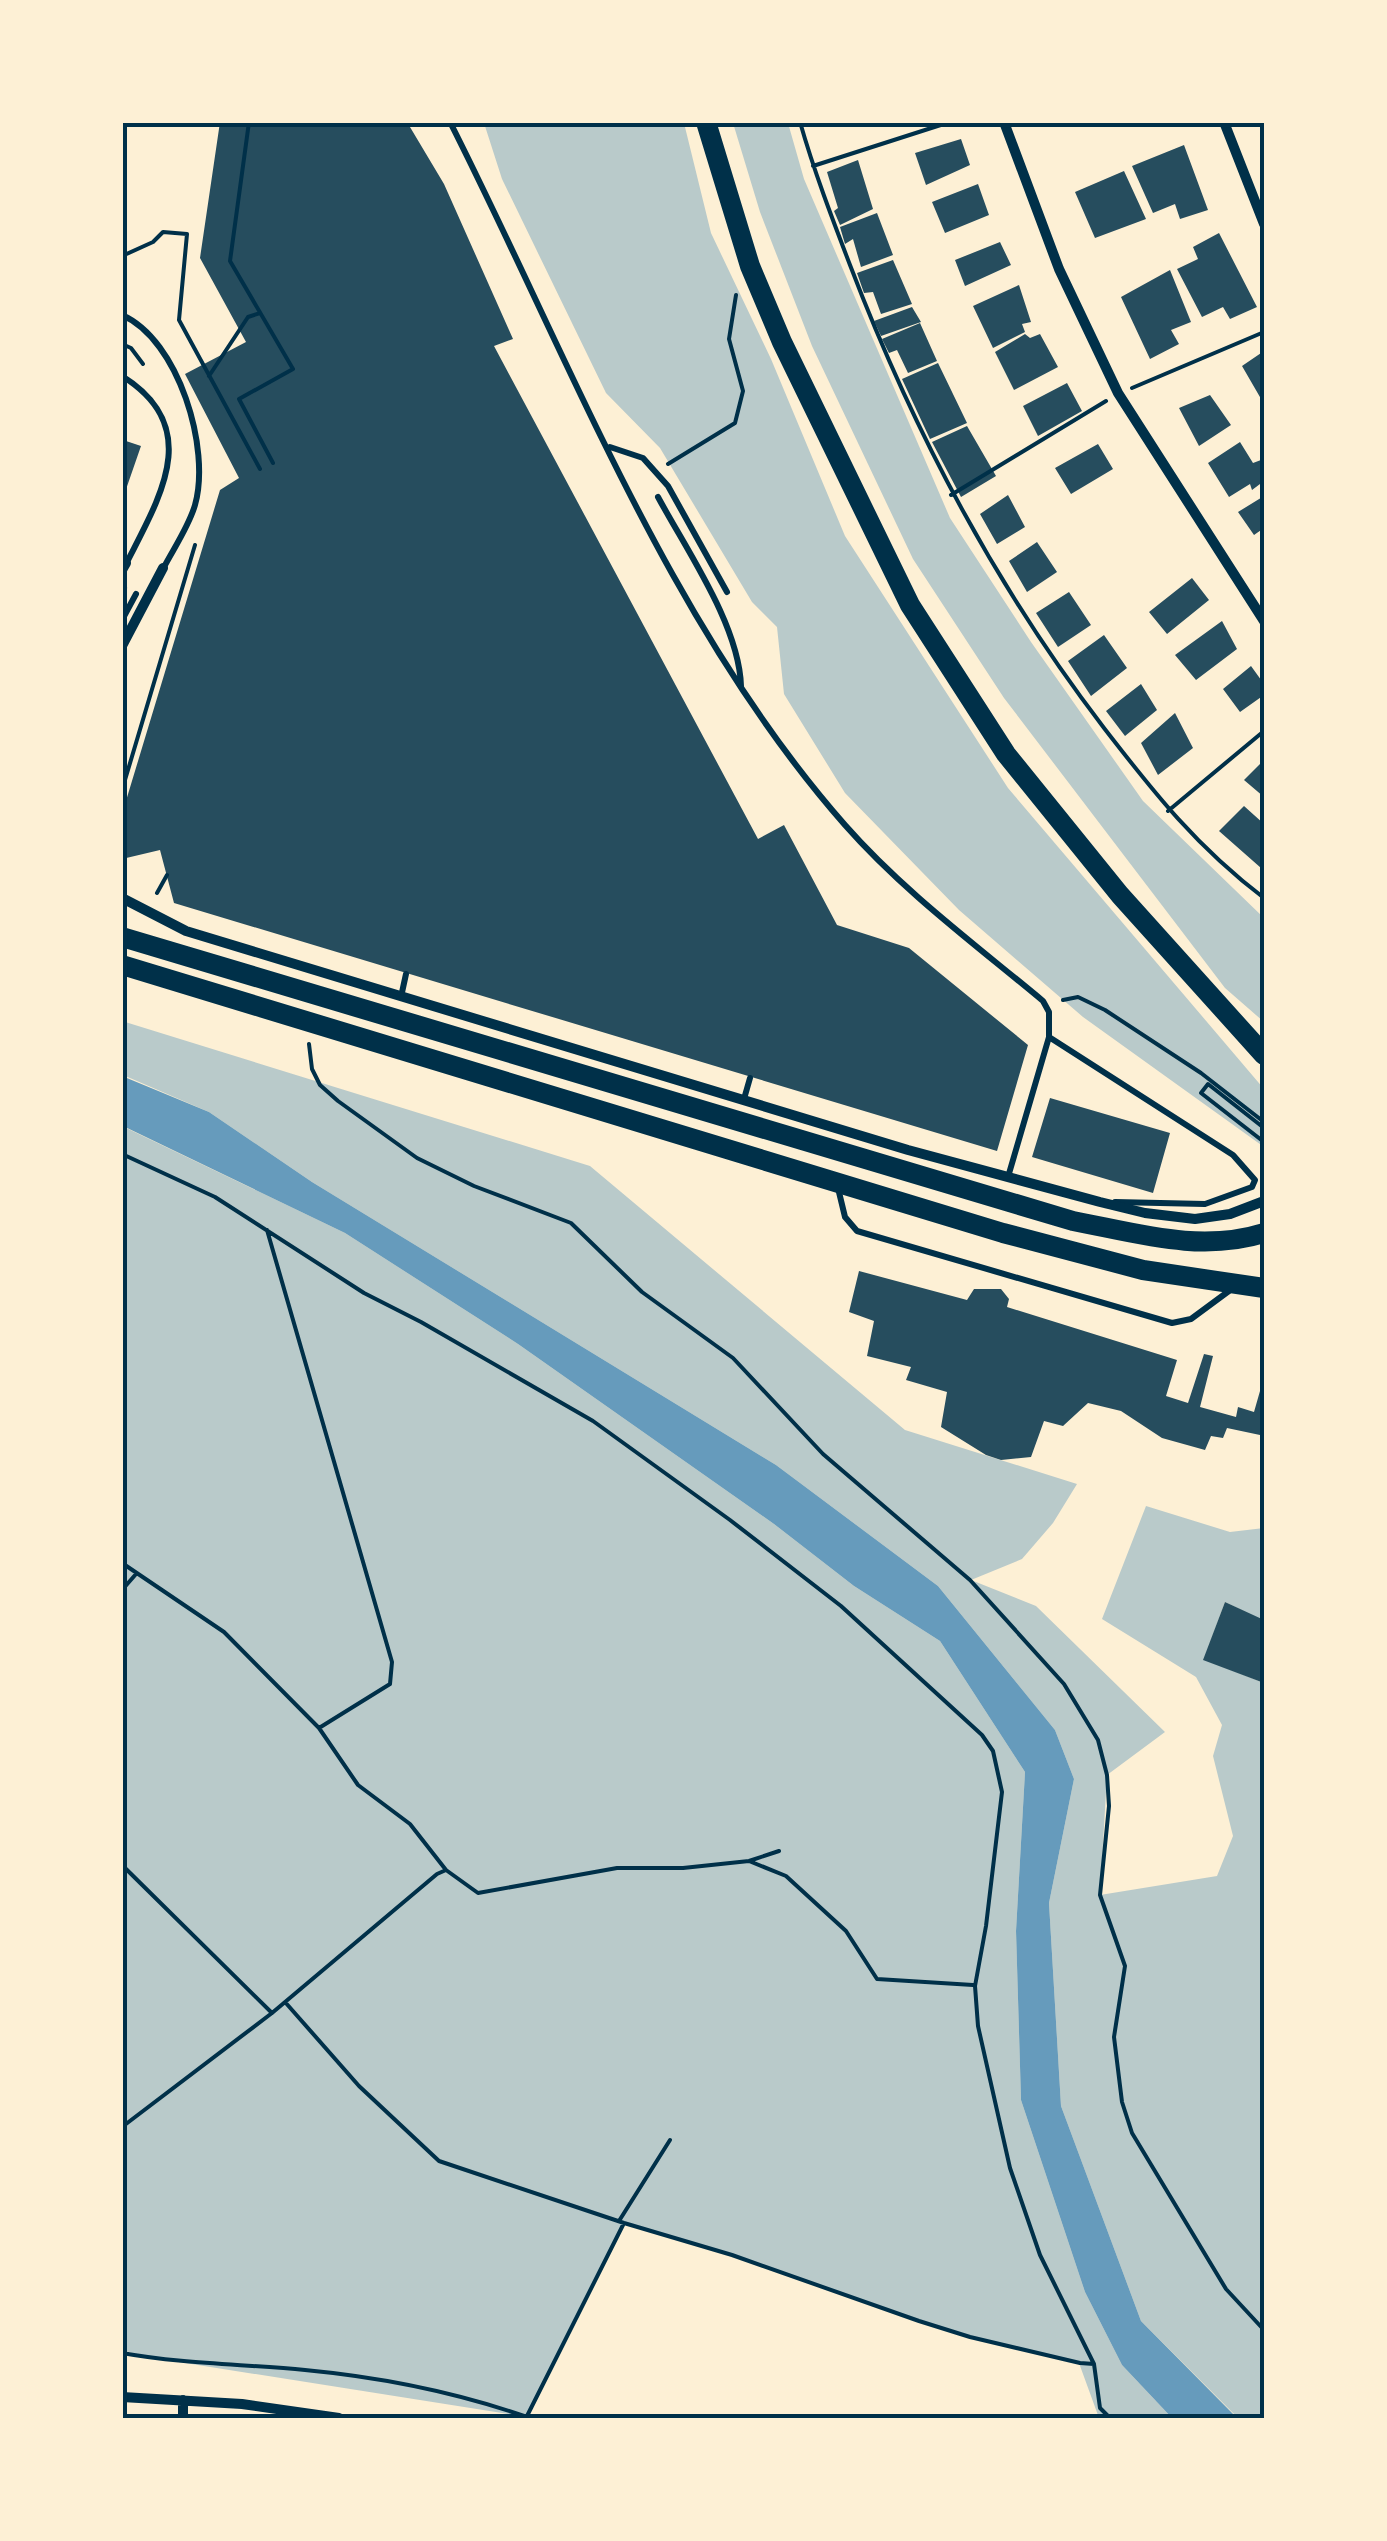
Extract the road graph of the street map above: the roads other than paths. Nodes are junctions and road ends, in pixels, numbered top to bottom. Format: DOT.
graph roads {
  1 [pos="450,122"];
  2 [pos="706,122"];
  3 [pos="1004,122"];
  4 [pos="1224,122"];
  5 [pos="1264,224"];
  6 [pos="122,315"];
  7 [pos="122,376"];
  8 [pos="608,446"];
  9 [pos="658,497"];
  10 [pos="124,566"];
  11 [pos="163,568"];
  12 [pos="727,592"];
  13 [pos="136,594"];
  14 [pos="122,620"];
  15 [pos="1264,621"];
  16 [pos="122,646"];
  17 [pos="741,687"];
  18 [pos="122,898"];
  19 [pos="122,937"];
  20 [pos="122,965"];
  21 [pos="406,974"];
  22 [pos="401,996"];
  23 [pos="1235,1022"];
  24 [pos="1049,1038"];
  25 [pos="1264,1038"];
  26 [pos="1264,1055"];
  27 [pos="750,1078"];
  28 [pos="744,1100"];
  29 [pos="1008,1178"];
  30 [pos="837,1182"];
  31 [pos="1264,1201"];
  32 [pos="1100,1202"];
  33 [pos="1264,1233"];
  34 [pos="1239,1284"];
  35 [pos="1264,1288"];
  36 [pos="122,2398"];
  37 [pos="183,2400"];
  38 [pos="301,2415"];
  39 [pos="183,2418"];
  40 [pos="339,2418"];
  1 -- 8 [label="lane"];
  2 -- 23 [label="main road"];
  3 -- 15 [label="street"];
  4 -- 5 [label="street"];
  6 -- 11 [label="lane"];
  7 -- 10 [label="lane"];
  8 -- 12 [label="lane"];
  8 -- 17 [label="lane"];
  9 -- 17 [label="lane"];
  11 -- 16 [label="street"];
  13 -- 14 [label="lane"];
  17 -- 24 [label="lane"];
  18 -- 22 [label="street"];
  19 -- 33 [label="main road"];
  20 -- 30 [label="main road"];
  21 -- 22 [label="lane"];
  22 -- 28 [label="street"];
  23 -- 25 [label="main road"];
  23 -- 26 [label="main road"];
  24 -- 29 [label="lane"];
  24 -- 32 [label="lane"];
  27 -- 28 [label="lane"];
  28 -- 29 [label="street"];
  29 -- 32 [label="street"];
  30 -- 34 [label="main road"];
  30 -- 34 [label="lane"];
  31 -- 32 [label="street"];
  34 -- 35 [label="main road"];
  36 -- 37 [label="street"];
  37 -- 38 [label="street"];
  37 -- 39 [label="street"];
  38 -- 40 [label="street"];
}
